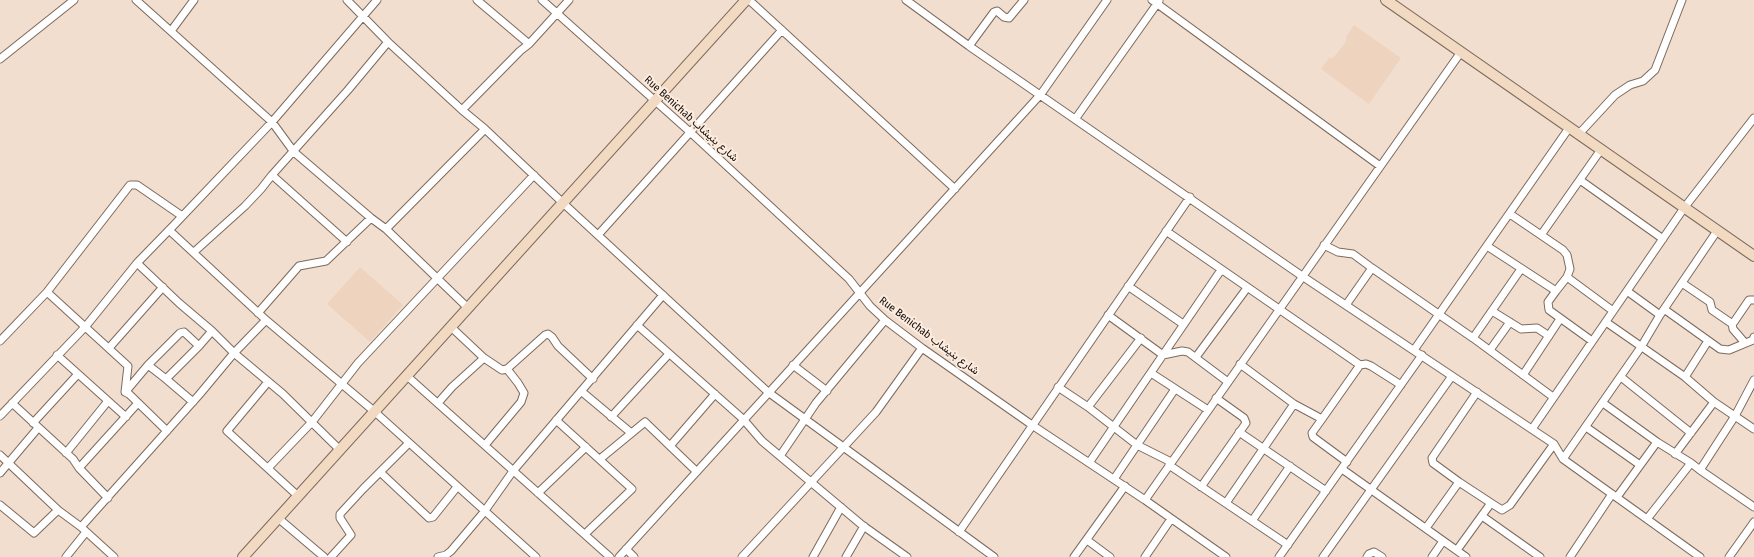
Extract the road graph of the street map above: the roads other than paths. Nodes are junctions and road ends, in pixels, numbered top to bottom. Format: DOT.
graph roads {
  1 [pos="74,0"];
  2 [pos="136,0"];
  3 [pos="194,0"];
  4 [pos="347,0"];
  5 [pos="377,0"];
  6 [pos="476,0"];
  7 [pos="542,0"];
  8 [pos="569,0"];
  9 [pos="748,0"];
  10 [pos="906,0"];
  11 [pos="1024,0"];
  12 [pos="1107,0"];
  13 [pos="1386,0"];
  14 [pos="1682,0"];
  15 [pos="1156,1"];
  16 [pos="557,14"];
  17 [pos="362,16"];
  18 [pos="171,30"];
  19 [pos="782,30"];
  20 [pos="388,42"];
  21 [pos="529,44"];
  22 [pos="969,46"];
  23 [pos="1461,52"];
  24 [pos="0,59"];
  25 [pos="1041,94"];
  26 [pos="655,101"];
  27 [pos="462,110"];
  28 [pos="1076,118"];
  29 [pos="1754,118"];
  30 [pos="272,122"];
  31 [pos="1569,128"];
  32 [pos="485,129"];
  33 [pos="690,132"];
  34 [pos="1578,135"];
  35 [pos="1600,151"];
  36 [pos="294,152"];
  37 [pos="1380,166"];
  38 [pos="272,175"];
  39 [pos="534,175"];
  40 [pos="1580,180"];
  41 [pos="955,189"];
  42 [pos="1190,197"];
  43 [pos="563,203"];
  44 [pos="1684,208"];
  45 [pos="1510,214"];
  46 [pos="182,216"];
  47 [pos="371,218"];
  48 [pos="386,229"];
  49 [pos="168,230"];
  50 [pos="1166,231"];
  51 [pos="1717,231"];
  52 [pos="598,235"];
  53 [pos="1541,235"];
  54 [pos="1663,239"];
  55 [pos="347,242"];
  56 [pos="1324,245"];
  57 [pos="1487,246"];
  58 [pos="194,252"];
  59 [pos="1754,256"];
  60 [pos="137,263"];
  61 [pos="1372,268"];
  62 [pos="1521,269"];
  63 [pos="1221,270"];
  64 [pos="1302,276"];
  65 [pos="437,278"];
  66 [pos="1567,278"];
  67 [pos="1682,283"];
  68 [pos="1128,286"];
  69 [pos="163,287"];
  70 [pos="1247,288"];
  71 [pos="1556,291"];
  72 [pos="1627,291"];
  73 [pos="47,292"];
  74 [pos="860,293"];
  75 [pos="663,295"];
  76 [pos="1754,300"];
  77 [pos="1346,305"];
  78 [pos="468,308"];
  79 [pos="1278,310"];
  80 [pos="1492,311"];
  81 [pos="1613,311"];
  82 [pos="1662,312"];
  83 [pos="258,313"];
  84 [pos="1108,315"];
  85 [pos="1439,315"];
  86 [pos="1560,319"];
  87 [pos="266,320"];
  88 [pos="885,320"];
  89 [pos="1510,322"];
  90 [pos="1606,322"];
  91 [pos="1732,322"];
  92 [pos="1183,324"];
  93 [pos="637,325"];
  94 [pos="86,326"];
  95 [pos="451,327"];
  96 [pos="212,331"];
  97 [pos="1549,336"];
  98 [pos="1141,338"];
  99 [pos="1474,338"];
  100 [pos="1754,339"];
  101 [pos="0,341"];
  102 [pos="1592,341"];
  103 [pos="1708,341"];
  104 [pos="1744,343"];
  105 [pos="199,346"];
  106 [pos="1641,347"];
  107 [pos="108,348"];
  108 [pos="922,348"];
  109 [pos="1414,350"];
  110 [pos="1490,350"];
  111 [pos="234,353"];
  112 [pos="669,354"];
  113 [pos="57,355"];
  114 [pos="1163,355"];
  115 [pos="1422,355"];
  116 [pos="1196,357"];
  117 [pos="484,358"];
  118 [pos="1240,364"];
  119 [pos="148,365"];
  120 [pos="793,365"];
  121 [pos="1360,366"];
  122 [pos="507,369"];
  123 [pos="1151,373"];
  124 [pos="78,374"];
  125 [pos="407,376"];
  126 [pos="1452,376"];
  127 [pos="1523,376"];
  128 [pos="1621,377"];
  129 [pos="1685,377"];
  130 [pos="166,379"];
  131 [pos="592,379"];
  132 [pos="1754,380"];
  133 [pos="268,382"];
  134 [pos="1228,382"];
  135 [pos="341,385"];
  136 [pos="1401,385"];
  137 [pos="1058,388"];
  138 [pos="1175,389"];
  139 [pos="581,391"];
  140 [pos="827,391"];
  141 [pos="125,392"];
  142 [pos="768,392"];
  143 [pos="1477,392"];
  144 [pos="715,394"];
  145 [pos="1216,398"];
  146 [pos="1553,398"];
  147 [pos="108,401"];
  148 [pos="193,402"];
  149 [pos="1714,402"];
  150 [pos="12,403"];
  151 [pos="438,403"];
  152 [pos="1603,403"];
  153 [pos="138,404"];
  154 [pos="1294,404"];
  155 [pos="1088,407"];
  156 [pos="1208,410"];
  157 [pos="374,412"];
  158 [pos="0,416"];
  159 [pos="1735,416"];
  160 [pos="126,417"];
  161 [pos="611,417"];
  162 [pos="743,419"];
  163 [pos="806,419"];
  164 [pos="1322,419"];
  165 [pos="556,420"];
  166 [pos="312,422"];
  167 [pos="1032,425"];
  168 [pos="36,426"];
  169 [pos="1113,427"];
  170 [pos="1586,427"];
  171 [pos="1532,429"];
  172 [pos="1754,429"];
  173 [pos="167,431"];
  174 [pos="630,432"];
  175 [pos="1239,432"];
  176 [pos="1691,433"];
  177 [pos="1657,442"];
  178 [pos="409,443"];
  179 [pos="1554,444"];
  180 [pos="485,445"];
  181 [pos="1137,445"];
  182 [pos="670,446"];
  183 [pos="844,446"];
  184 [pos="586,447"];
  185 [pos="1264,449"];
  186 [pos="340,450"];
  187 [pos="66,453"];
  188 [pos="1675,454"];
  189 [pos="0,455"];
  190 [pos="780,456"];
  191 [pos="600,459"];
  192 [pos="1563,459"];
  193 [pos="1347,462"];
  194 [pos="9,463"];
  195 [pos="1089,463"];
  196 [pos="1691,463"];
  197 [pos="1170,464"];
  198 [pos="1640,465"];
  199 [pos="1290,466"];
  200 [pos="79,468"];
  201 [pos="268,468"];
  202 [pos="1342,469"];
  203 [pos="1700,470"];
  204 [pos="513,471"];
  205 [pos="696,471"];
  206 [pos="380,472"];
  207 [pos="0,473"];
  208 [pos="1114,479"];
  209 [pos="810,482"];
  210 [pos="1459,482"];
  211 [pos="1125,486"];
  212 [pos="1201,486"];
  213 [pos="457,487"];
  214 [pos="1372,490"];
  215 [pos="1326,491"];
  216 [pos="538,493"];
  217 [pos="1614,495"];
  218 [pos="298,496"];
  219 [pos="108,498"];
  220 [pos="1145,500"];
  221 [pos="1226,503"];
  222 [pos="1491,503"];
  223 [pos="0,505"];
  224 [pos="841,507"];
  225 [pos="1754,507"];
  226 [pos="58,510"];
  227 [pos="484,512"];
  228 [pos="1482,516"];
  229 [pos="278,518"];
  230 [pos="1171,519"];
  231 [pos="1647,519"];
  232 [pos="1252,521"];
  233 [pos="1754,522"];
  234 [pos="864,526"];
  235 [pos="1426,528"];
  236 [pos="84,529"];
  237 [pos="959,532"];
  238 [pos="585,534"];
  239 [pos="1087,540"];
  240 [pos="1443,541"];
  241 [pos="1288,545"];
  242 [pos="626,549"];
  243 [pos="1457,550"];
  244 [pos="986,554"];
  245 [pos="898,555"];
  246 [pos="1224,556"];
  247 [pos="1696,556"];
  248 [pos="66,557"];
  249 [pos="114,557"];
  250 [pos="243,557"];
  251 [pos="324,557"];
  252 [pos="331,557"];
  253 [pos="438,557"];
  254 [pos="536,557"];
  255 [pos="610,557"];
  256 [pos="619,557"];
  257 [pos="634,557"];
  258 [pos="742,557"];
  259 [pos="814,557"];
  260 [pos="846,557"];
  261 [pos="907,557"];
  262 [pos="994,557"];
  263 [pos="1074,557"];
  264 [pos="1110,557"];
  265 [pos="1145,557"];
  266 [pos="1279,557"];
  267 [pos="1323,557"];
  268 [pos="1367,557"];
  269 [pos="1382,557"];
  270 [pos="1432,557"];
  271 [pos="1466,557"];
  272 [pos="1540,557"];
  273 [pos="1570,557"];
  274 [pos="1729,557"];
  1 -- 24 [label="street"];
  2 -- 18 [label="street"];
  3 -- 18 [label="street"];
  4 -- 17 [label="street"];
  5 -- 17 [label="street"];
  6 -- 21 [label="street"];
  7 -- 16 [label="street, Rue Benichab شارع بنيشاب"];
  8 -- 16 [label="street"];
  9 -- 19 [label="street"];
  9 -- 26 [label="street"];
  10 -- 22 [label="street"];
  11 -- 22 [label="street"];
  12 -- 25 [label="street"];
  13 -- 23 [label="street"];
  14 -- 34 [label="street"];
  15 -- 28 [label="street"];
  15 -- 37 [label="street"];
  16 -- 21 [label="street"];
  16 -- 26 [label="street, Rue Benichab شارع بنيشاب"];
  17 -- 20 [label="street"];
  17 -- 30 [label="street"];
  18 -- 30 [label="street"];
  19 -- 33 [label="street"];
  19 -- 41 [label="street"];
  20 -- 27 [label="street"];
  20 -- 36 [label="street"];
  21 -- 27 [label="street"];
  22 -- 25 [label="street"];
  23 -- 31 [label="street"];
  23 -- 37 [label="street"];
  25 -- 28 [label="street"];
  25 -- 41 [label="street"];
  26 -- 33 [label="street, Rue Benichab شارع بنيشاب"];
  26 -- 43 [label="street"];
  27 -- 32 [label="street"];
  28 -- 42 [label="street"];
  29 -- 44 [label="street"];
  30 -- 36 [label="street"];
  30 -- 46 [label="street"];
  31 -- 34 [label="street"];
  31 -- 45 [label="street"];
  32 -- 39 [label="street"];
  32 -- 48 [label="street"];
  33 -- 52 [label="street"];
  33 -- 74 [label="street, Rue Benichab شارع بنيشاب"];
  34 -- 35 [label="street"];
  35 -- 40 [label="street"];
  35 -- 44 [label="street"];
  36 -- 38 [label="street"];
  36 -- 47 [label="street"];
  37 -- 56 [label="street"];
  38 -- 55 [label="street"];
  38 -- 58 [label="street"];
  39 -- 43 [label="street"];
  39 -- 65 [label="street"];
  40 -- 53 [label="street"];
  40 -- 54 [label="street"];
  41 -- 74 [label="street"];
  42 -- 50 [label="street"];
  42 -- 64 [label="street"];
  43 -- 52 [label="street"];
  43 -- 78 [label="street"];
  44 -- 51 [label="street"];
  44 -- 54 [label="street"];
  45 -- 53 [label="street"];
  45 -- 57 [label="street"];
  46 -- 49 [label="street"];
  46 -- 73 [label="street"];
  47 -- 48 [label="street"];
  47 -- 55 [label="street"];
  48 -- 65 [label="street"];
  49 -- 58 [label="street"];
  49 -- 60 [label="street"];
  50 -- 63 [label="street"];
  50 -- 68 [label="street"];
  51 -- 59 [label="street"];
  51 -- 67 [label="street"];
  52 -- 75 [label="street"];
  53 -- 66 [label="street"];
  54 -- 72 [label="street"];
  55 -- 83 [label="street"];
  56 -- 61 [label="street"];
  56 -- 64 [label="street"];
  57 -- 62 [label="street"];
  57 -- 85 [label="street"];
  58 -- 83 [label="street"];
  60 -- 69 [label="street"];
  60 -- 94 [label="street"];
  61 -- 77 [label="street"];
  61 -- 85 [label="street"];
  62 -- 71 [label="street"];
  62 -- 80 [label="street"];
  63 -- 70 [label="street"];
  63 -- 92 [label="street"];
  64 -- 77 [label="street"];
  64 -- 79 [label="street"];
  65 -- 78 [label="street"];
  65 -- 135 [label="street"];
  66 -- 71 [label="street"];
  66 -- 81 [label="street"];
  67 -- 82 [label="street"];
  67 -- 91 [label="street"];
  68 -- 84 [label="street"];
  68 -- 92 [label="street"];
  69 -- 96 [label="street"];
  69 -- 107 [label="street"];
  70 -- 79 [label="street"];
  70 -- 116 [label="street"];
  71 -- 86 [label="street"];
  72 -- 81 [label="street"];
  72 -- 82 [label="street"];
  73 -- 94 [label="street"];
  73 -- 101 [label="street"];
  74 -- 88 [label="street, Rue Benichab شارع بنيشاب"];
  74 -- 120 [label="street"];
  75 -- 93 [label="street"];
  75 -- 142 [label="street"];
  76 -- 91 [label="street"];
  77 -- 109 [label="street"];
  78 -- 95 [label="street"];
  79 -- 118 [label="street"];
  79 -- 121 [label="street"];
  80 -- 89 [label="street"];
  80 -- 99 [label="street"];
  81 -- 90 [label="street"];
  82 -- 103 [label="street"];
  82 -- 106 [label="street"];
  83 -- 87 [label="street"];
  84 -- 98 [label="street"];
  84 -- 137 [label="street"];
  85 -- 99 [label="street"];
  85 -- 109 [label="street"];
  86 -- 97 [label="street"];
  86 -- 102 [label="street"];
  87 -- 111 [label="street"];
  87 -- 135 [label="street"];
  88 -- 108 [label="street, Rue Benichab شارع بنيشاب"];
  88 -- 140 [label="street"];
  89 -- 97 [label="street"];
  89 -- 110 [label="street"];
  90 -- 102 [label="street"];
  90 -- 106 [label="street"];
  91 -- 104 [label="street"];
  92 -- 114 [label="street"];
  93 -- 112 [label="street"];
  93 -- 131 [label="street"];
  94 -- 107 [label="street"];
  94 -- 113 [label="street"];
  95 -- 117 [label="street"];
  95 -- 125 [label="street"];
  96 -- 105 [label="street"];
  96 -- 111 [label="street"];
  97 -- 127 [label="street"];
  98 -- 114 [label="street"];
  98 -- 155 [label="street"];
  99 -- 110 [label="street"];
  100 -- 104 [label="street"];
  102 -- 146 [label="street"];
  103 -- 104 [label="street"];
  103 -- 129 [label="street"];
  105 -- 119 [label="street"];
  105 -- 130 [label="street"];
  106 -- 128 [label="street"];
  106 -- 129 [label="street"];
  107 -- 141 [label="street"];
  108 -- 167 [label="street, Rue Benichab شارع بنيشاب"];
  108 -- 183 [label="street"];
  109 -- 115 [label="street"];
  110 -- 127 [label="street"];
  111 -- 133 [label="street"];
  111 -- 148 [label="street"];
  112 -- 144 [label="street"];
  112 -- 161 [label="street"];
  113 -- 124 [label="street"];
  113 -- 150 [label="street"];
  114 -- 116 [label="street"];
  114 -- 123 [label="street"];
  115 -- 126 [label="street"];
  115 -- 136 [label="street"];
  116 -- 134 [label="street"];
  117 -- 122 [label="street"];
  117 -- 151 [label="street"];
  118 -- 134 [label="street"];
  118 -- 154 [label="street"];
  119 -- 130 [label="street"];
  119 -- 141 [label="street"];
  120 -- 140 [label="street"];
  120 -- 142 [label="street"];
  121 -- 136 [label="street"];
  121 -- 164 [label="street"];
  122 -- 131 [label="street"];
  122 -- 180 [label="street"];
  123 -- 138 [label="street"];
  123 -- 169 [label="street"];
  124 -- 147 [label="street"];
  124 -- 168 [label="street"];
  125 -- 151 [label="street"];
  125 -- 157 [label="street"];
  126 -- 143 [label="street"];
  126 -- 214 [label="street"];
  127 -- 146 [label="street"];
  128 -- 152 [label="street"];
  128 -- 176 [label="street"];
  129 -- 149 [label="street"];
  130 -- 148 [label="street"];
  131 -- 139 [label="street"];
  132 -- 159 [label="street"];
  133 -- 166 [label="street"];
  133 -- 201 [label="street"];
  134 -- 145 [label="street"];
  135 -- 157 [label="street"];
  135 -- 166 [label="street"];
  136 -- 193 [label="street"];
  137 -- 155 [label="street"];
  137 -- 167 [label="street"];
  138 -- 156 [label="street"];
  138 -- 181 [label="street"];
  139 -- 161 [label="street"];
  139 -- 165 [label="street"];
  140 -- 163 [label="street"];
  141 -- 153 [label="street"];
  142 -- 162 [label="street"];
  142 -- 163 [label="street"];
  143 -- 171 [label="street"];
  143 -- 210 [label="street"];
  144 -- 162 [label="street"];
  144 -- 182 [label="street"];
  145 -- 156 [label="street"];
  145 -- 175 [label="street"];
  146 -- 171 [label="street"];
  147 -- 160 [label="street"];
  147 -- 187 [label="street"];
  148 -- 173 [label="street"];
  149 -- 159 [label="street"];
  149 -- 176 [label="street"];
  150 -- 158 [label="street"];
  150 -- 168 [label="street"];
  151 -- 180 [label="street"];
  152 -- 170 [label="street"];
  152 -- 177 [label="street"];
  153 -- 160 [label="street"];
  153 -- 173 [label="street"];
  154 -- 164 [label="street"];
  154 -- 185 [label="street"];
  155 -- 169 [label="street"];
  156 -- 197 [label="street"];
  157 -- 178 [label="street"];
  157 -- 186 [label="street"];
  159 -- 172 [label="street"];
  159 -- 203 [label="street"];
  160 -- 200 [label="street"];
  161 -- 174 [label="street"];
  162 -- 190 [label="street"];
  162 -- 205 [label="street"];
  163 -- 183 [label="street"];
  163 -- 190 [label="street"];
  164 -- 193 [label="street"];
  165 -- 184 [label="street"];
  165 -- 204 [label="street"];
  166 -- 186 [label="street"];
  166 -- 201 [label="street"];
  167 -- 195 [label="street, Rue Benichab شارع بنيشاب"];
  167 -- 237 [label="street"];
  168 -- 187 [label="street"];
  168 -- 194 [label="street"];
  169 -- 181 [label="street"];
  169 -- 195 [label="street"];
  170 -- 192 [label="street"];
  170 -- 198 [label="street"];
  171 -- 179 [label="street"];
  173 -- 219 [label="street"];
  174 -- 182 [label="street"];
  174 -- 191 [label="street"];
  175 -- 185 [label="street"];
  175 -- 212 [label="street"];
  176 -- 188 [label="street"];
  177 -- 188 [label="street"];
  177 -- 198 [label="street"];
  178 -- 206 [label="street"];
  178 -- 213 [label="street"];
  179 -- 192 [label="street"];
  179 -- 222 [label="street"];
  180 -- 204 [label="street"];
  181 -- 197 [label="street"];
  181 -- 208 [label="street"];
  182 -- 205 [label="street"];
  183 -- 209 [label="street"];
  183 -- 237 [label="street"];
  184 -- 191 [label="street"];
  184 -- 216 [label="street"];
  185 -- 199 [label="street"];
  185 -- 221 [label="street"];
  186 -- 218 [label="street"];
  187 -- 200 [label="street"];
  188 -- 196 [label="street"];
  189 -- 194 [label="street"];
  190 -- 209 [label="street"];
  191 -- 238 [label="street"];
  192 -- 217 [label="street"];
  193 -- 202 [label="street"];
  194 -- 207 [label="street"];
  194 -- 226 [label="street"];
  195 -- 208 [label="street, Rue Benichab شارع بنيشاب"];
  196 -- 203 [label="street"];
  196 -- 231 [label="street"];
  197 -- 212 [label="street"];
  197 -- 220 [label="street"];
  198 -- 217 [label="street"];
  199 -- 215 [label="street"];
  199 -- 232 [label="street"];
  200 -- 219 [label="street"];
  201 -- 218 [label="street"];
  202 -- 214 [label="street"];
  202 -- 215 [label="street"];
  203 -- 225 [label="street"];
  204 -- 216 [label="street"];
  204 -- 227 [label="street"];
  205 -- 242 [label="street"];
  206 -- 213 [label="street"];
  206 -- 252 [label="street"];
  208 -- 211 [label="street, Rue Benichab شارع بنيشاب"];
  209 -- 224 [label="street"];
  209 -- 258 [label="street"];
  210 -- 222 [label="street"];
  210 -- 235 [label="street"];
  211 -- 220 [label="street, Rue Benichab شارع بنيشاب"];
  211 -- 239 [label="street"];
  212 -- 221 [label="street"];
  213 -- 227 [label="street"];
  214 -- 235 [label="street"];
  214 -- 267 [label="street"];
  215 -- 241 [label="street"];
  216 -- 238 [label="street"];
  217 -- 231 [label="street"];
  217 -- 273 [label="street"];
  218 -- 229 [label="street"];
  219 -- 236 [label="street"];
  220 -- 230 [label="street, Rue Benichab شارع بنيشاب"];
  221 -- 232 [label="street"];
  222 -- 228 [label="street"];
  223 -- 226 [label="street"];
  224 -- 234 [label="street"];
  224 -- 259 [label="street"];
  226 -- 236 [label="street"];
  227 -- 253 [label="street"];
  227 -- 254 [label="street"];
  228 -- 243 [label="street"];
  228 -- 272 [label="street"];
  229 -- 250 [label="street"];
  229 -- 251 [label="street"];
  230 -- 246 [label="street, Rue Benichab شارع بنيشاب"];
  230 -- 265 [label="street"];
  231 -- 247 [label="street"];
  232 -- 241 [label="street"];
  233 -- 274 [label="street"];
  234 -- 245 [label="street"];
  234 -- 260 [label="street"];
  235 -- 240 [label="street"];
  236 -- 248 [label="street"];
  236 -- 249 [label="street"];
  237 -- 244 [label="street"];
  238 -- 255 [label="street"];
  239 -- 263 [label="street"];
  239 -- 264 [label="street"];
  240 -- 243 [label="street"];
  240 -- 270 [label="street"];
  241 -- 266 [label="street"];
  242 -- 256 [label="street"];
  242 -- 257 [label="street"];
  243 -- 271 [label="street"];
  244 -- 262 [label="street"];
  245 -- 261 [label="street"];
  268 -- 269 [label="street"];
}
